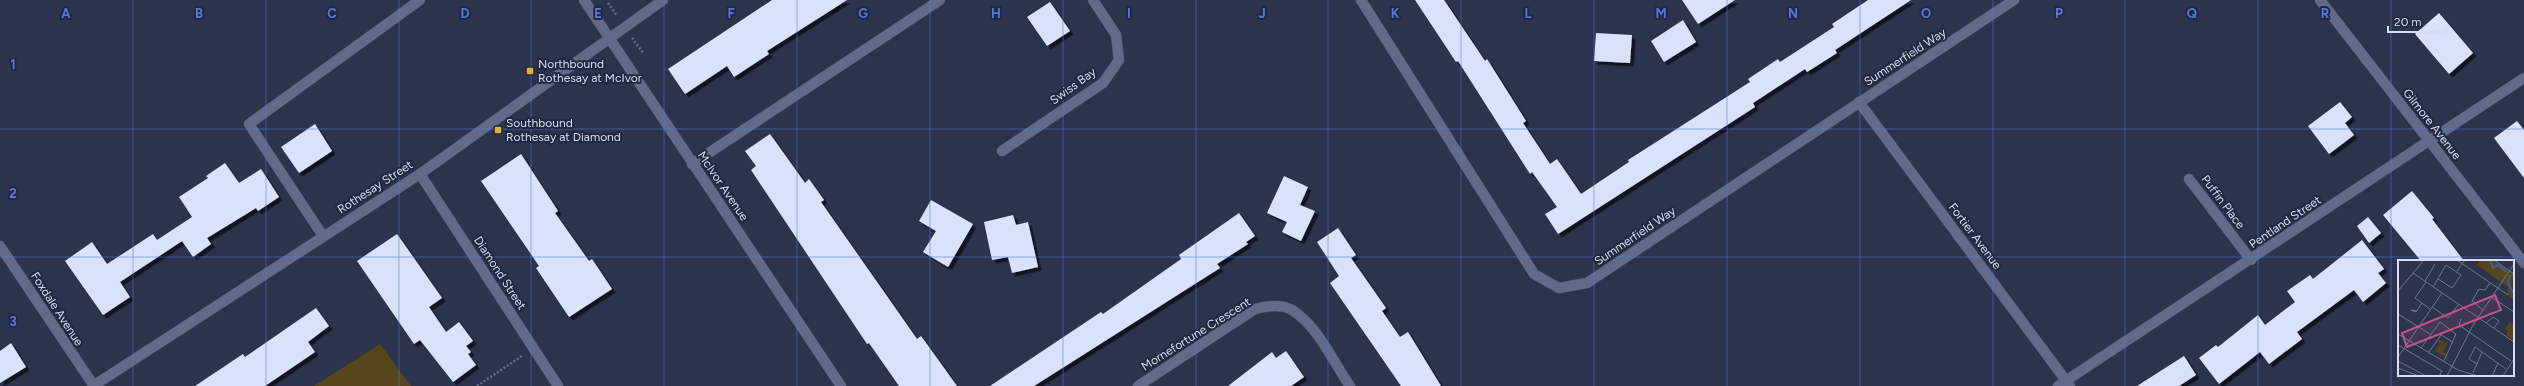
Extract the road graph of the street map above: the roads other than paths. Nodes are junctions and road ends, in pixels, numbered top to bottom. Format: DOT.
graph roads {
  1 [pos="420,0"];
  2 [pos="584,0"];
  3 [pos="663,0"];
  4 [pos="940,0"];
  5 [pos="1093,0"];
  6 [pos="1361,0"];
  7 [pos="2014,0"];
  8 [pos="2320,0"];
  9 [pos="609,40"];
  10 [pos="2524,78"];
  11 [pos="1859,102"];
  12 [pos="2428,141"];
  13 [pos="1002,151"];
  14 [pos="692,164"];
  15 [pos="420,174"];
  16 [pos="2189,179"];
  17 [pos="323,236"];
  18 [pos="0,246"];
  19 [pos="2251,260"];
  20 [pos="2524,263"];
  21 [pos="2065,384"];
  22 [pos="94,386"];
  23 [pos="558,386"];
  24 [pos="841,386"];
  25 [pos="1138,386"];
  26 [pos="1350,386"];
  1 -- 17 [label="street"];
  2 -- 9 [label="street, McIvor Avenue"];
  3 -- 9 [label="street, Rothesay Street"];
  4 -- 14 [label="street"];
  5 -- 13 [label="street, Swiss Bay"];
  6 -- 11 [label="street, Summerfield Way"];
  7 -- 11 [label="street, Summerfield Way"];
  8 -- 12 [label="street, Gilmore Avenue"];
  9 -- 14 [label="street, McIvor Avenue"];
  9 -- 15 [label="street, Rothesay Street"];
  10 -- 12 [label="street, Pentland Street"];
  11 -- 21 [label="street, Fortier Avenue"];
  12 -- 19 [label="street, Pentland Street"];
  12 -- 20 [label="street, Gilmore Avenue"];
  14 -- 24 [label="street, McIvor Avenue"];
  15 -- 17 [label="street, Rothesay Street"];
  15 -- 23 [label="street, Diamond Street"];
  16 -- 19 [label="street, Puffin Place"];
  17 -- 22 [label="street, Rothesay Street"];
  18 -- 22 [label="street, Foxdale Avenue"];
  19 -- 21 [label="street, Pentland Street"];
  25 -- 26 [label="street, Mornefortune Crescent"];
}
